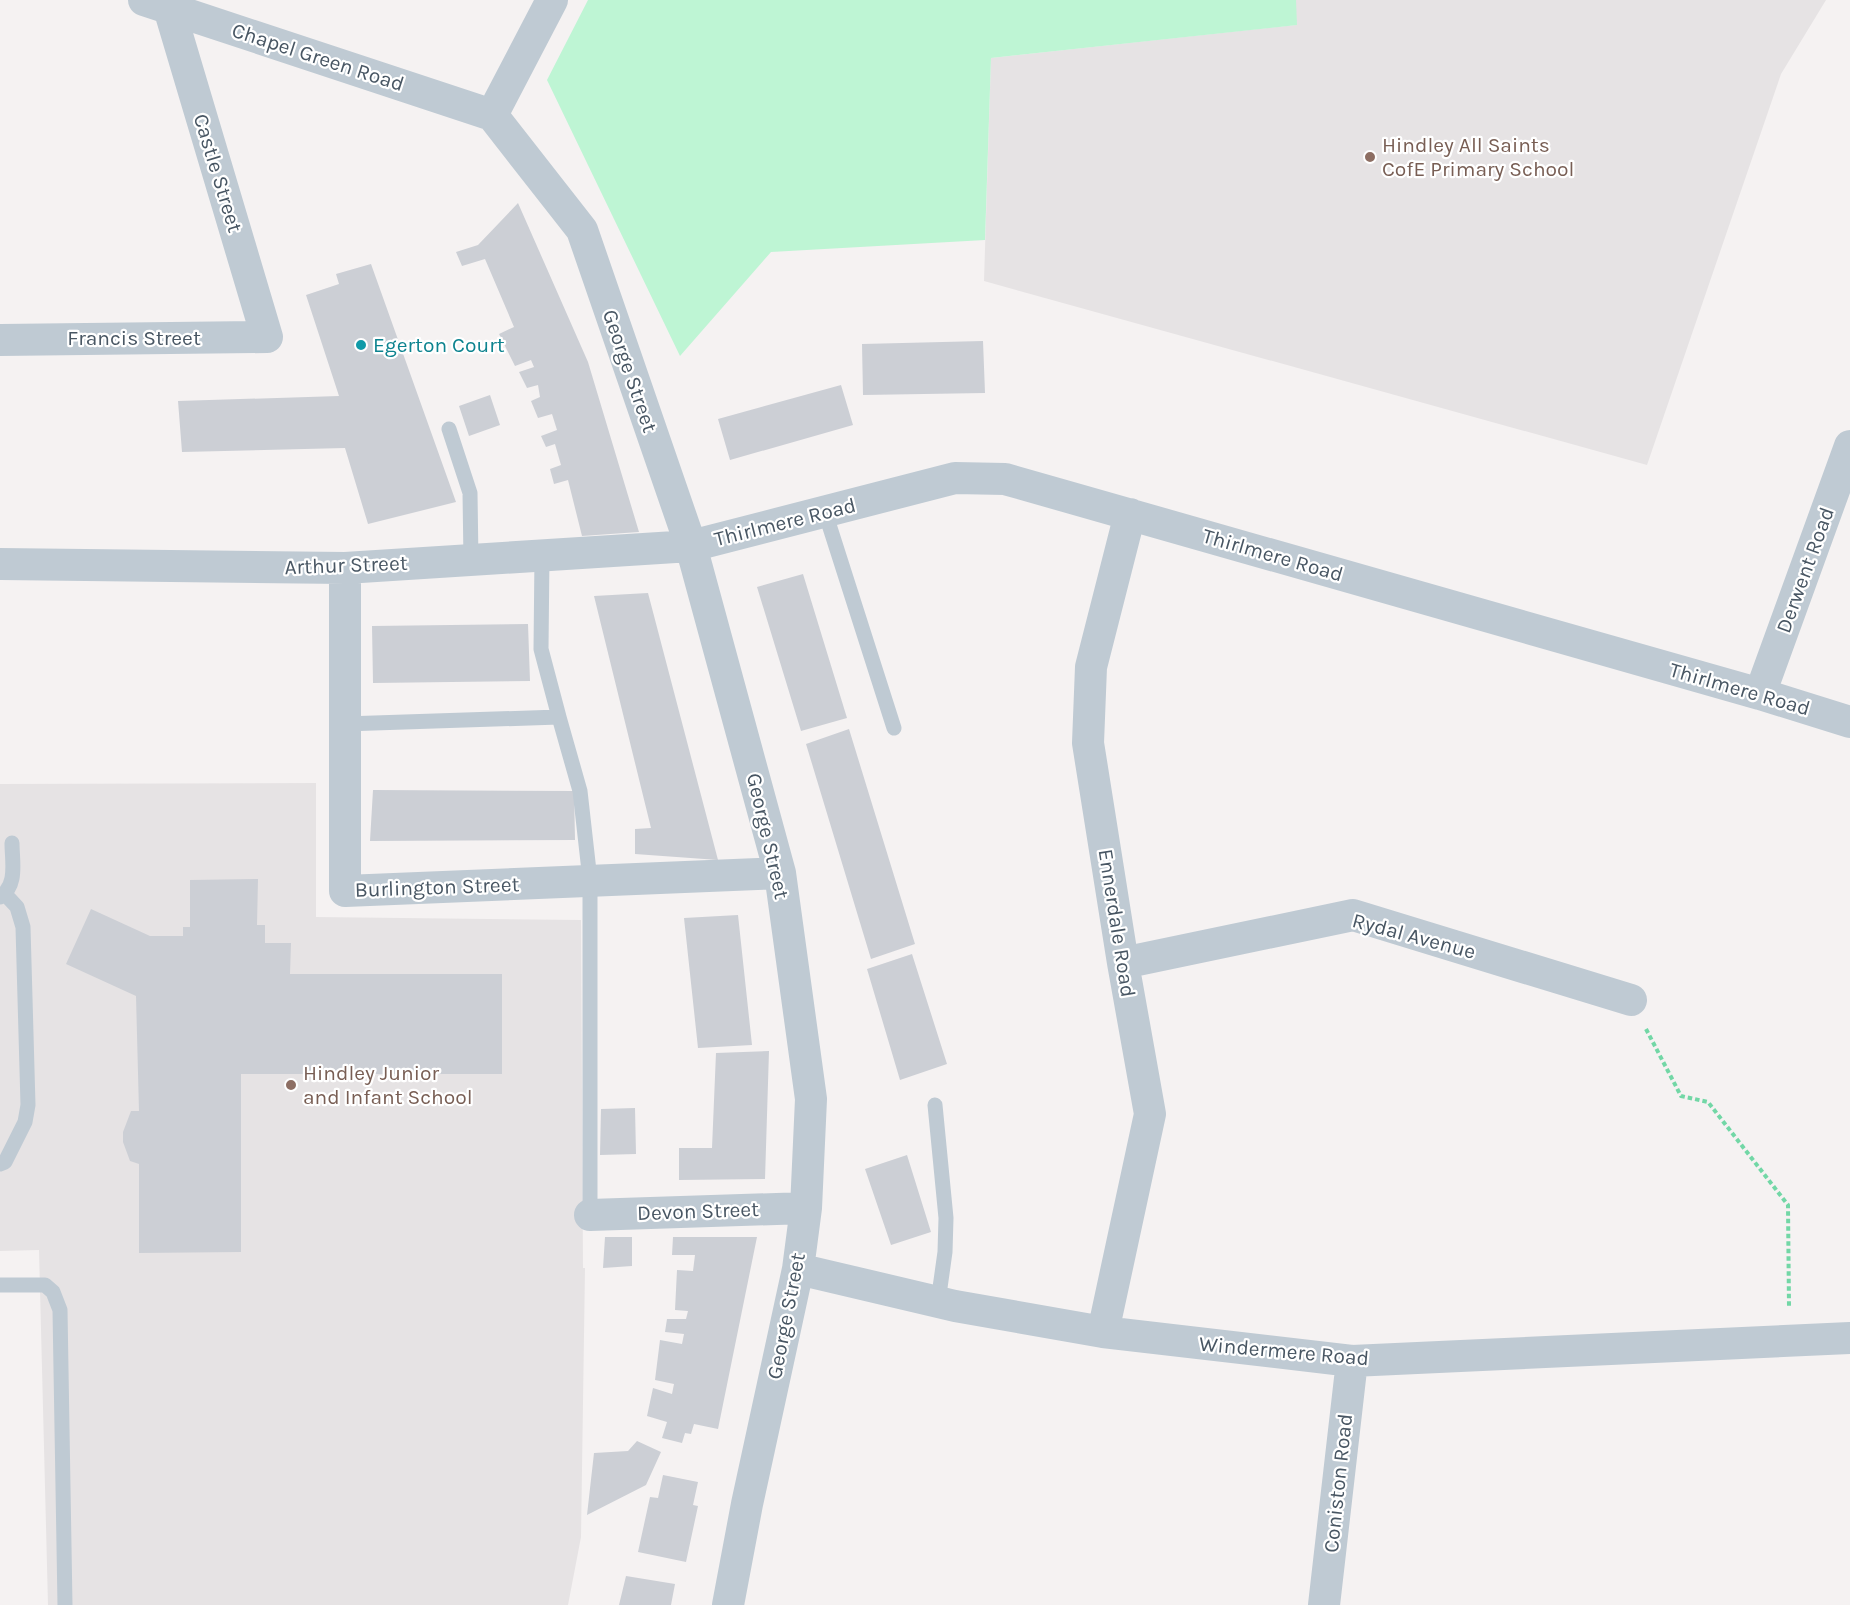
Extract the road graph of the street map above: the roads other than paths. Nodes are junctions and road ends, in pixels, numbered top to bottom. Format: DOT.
graph roads {
  1 [pos="552,0"];
  2 [pos="160,3"];
  3 [pos="492,115"];
  4 [pos="267,337"];
  5 [pos="0,340"];
  6 [pos="449,429"];
  7 [pos="1850,446"];
  8 [pos="825,512"];
  9 [pos="1130,514"];
  10 [pos="691,546"];
  11 [pos="542,555"];
  12 [pos="471,560"];
  13 [pos="0,564"];
  14 [pos="345,568"];
  15 [pos="1760,694"];
  16 [pos="559,717"];
  17 [pos="1850,722"];
  18 [pos="344,724"];
  19 [pos="894,728"];
  20 [pos="12,843"];
  21 [pos="780,873"];
  22 [pos="590,880"];
  23 [pos="3,895"];
  24 [pos="1124,963"];
  25 [pos="1631,1000"];
  26 [pos="935,1105"];
  27 [pos="0,1164"];
  28 [pos="806,1208"];
  29 [pos="590,1215"];
  30 [pos="798,1269"];
  31 [pos="0,1285"];
  32 [pos="938,1302"];
  33 [pos="1103,1332"];
  34 [pos="1850,1338"];
  35 [pos="1352,1361"];
  36 [pos="65,1605"];
  37 [pos="728,1605"];
  38 [pos="1324,1605"];
  1 -- 3 [label="street"];
  2 -- 3 [label="street, Chapel Green Road"];
  2 -- 4 [label="street, Castle Street"];
  3 -- 10 [label="street, George Street"];
  4 -- 5 [label="street, Francis Street"];
  6 -- 12 [label="lane"];
  7 -- 15 [label="street, Derwent Road"];
  8 -- 9 [label="street, Thirlmere Road"];
  8 -- 10 [label="street, Thirlmere Road"];
  8 -- 19 [label="lane"];
  9 -- 15 [label="street, Thirlmere Road"];
  9 -- 24 [label="street, Ennerdale Road"];
  10 -- 11 [label="street, Arthur Street"];
  10 -- 21 [label="street, George Street"];
  11 -- 12 [label="street, Arthur Street"];
  11 -- 16 [label="lane"];
  12 -- 14 [label="street, Arthur Street"];
  13 -- 14 [label="street, Arthur Street"];
  14 -- 18 [label="street, Burlington Street"];
  15 -- 17 [label="street, Thirlmere Road"];
  16 -- 18 [label="lane"];
  16 -- 22 [label="lane"];
  18 -- 22 [label="street, Burlington Street"];
  20 -- 23 [label="lane"];
  21 -- 22 [label="street, Burlington Street"];
  21 -- 28 [label="street, George Street"];
  22 -- 29 [label="lane"];
  23 -- 27 [label="lane"];
  24 -- 25 [label="street, Rydal Avenue"];
  24 -- 33 [label="street, Ennerdale Road"];
  26 -- 32 [label="lane"];
  28 -- 29 [label="street, Devon Street"];
  28 -- 30 [label="street, George Street"];
  30 -- 32 [label="street, Windermere Road"];
  30 -- 37 [label="street, George Street"];
  31 -- 36 [label="lane"];
  32 -- 33 [label="street, Windermere Road"];
  33 -- 35 [label="street, Windermere Road"];
  34 -- 35 [label="street, Windermere Road"];
  35 -- 38 [label="street, Coniston Road"];
}
